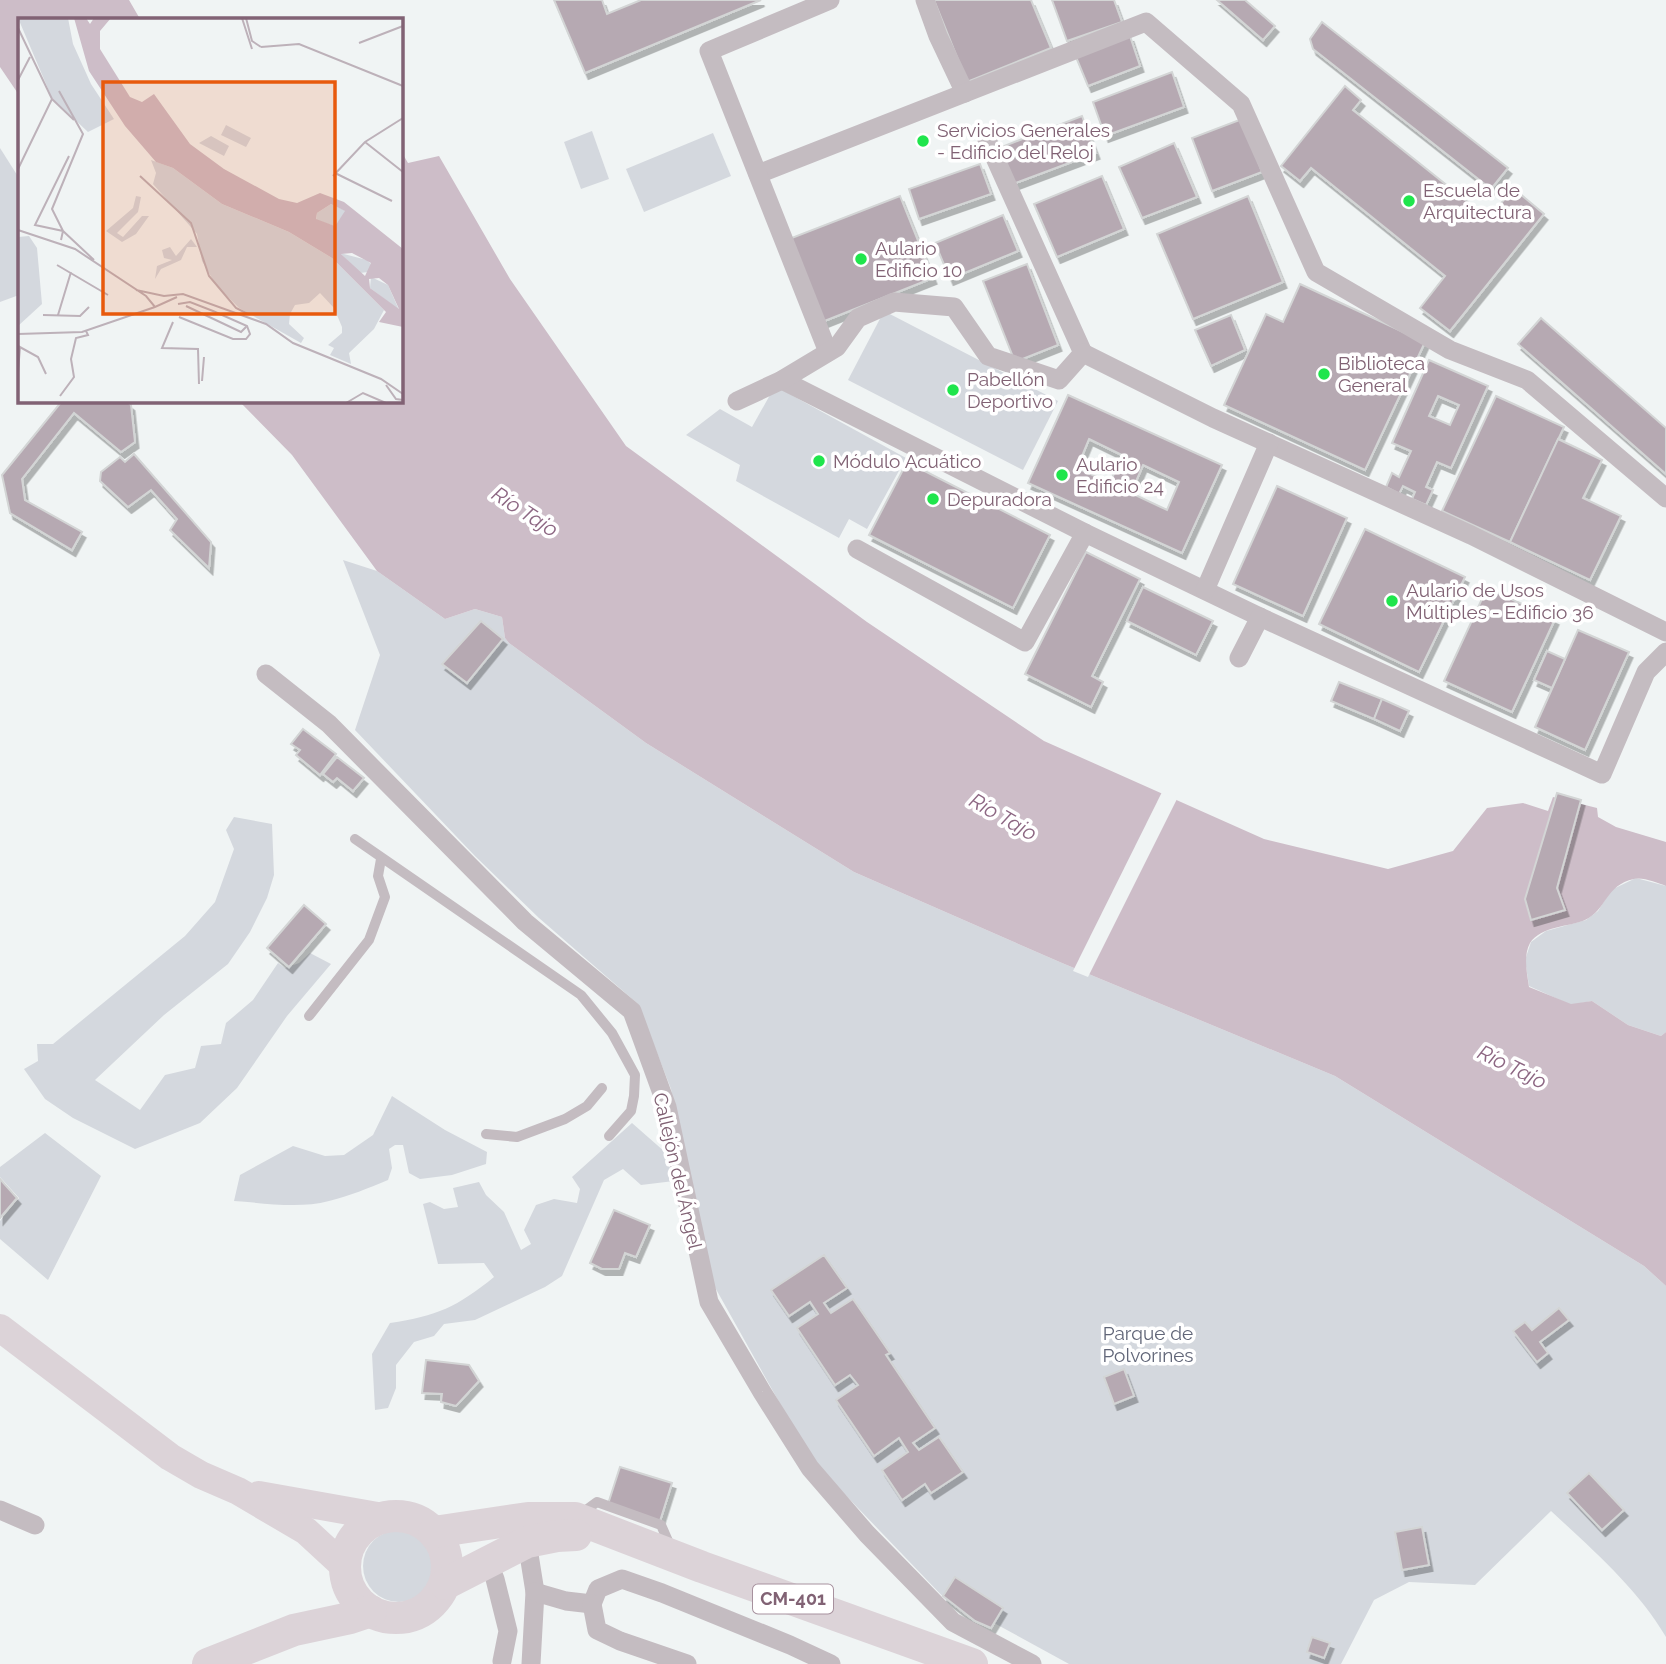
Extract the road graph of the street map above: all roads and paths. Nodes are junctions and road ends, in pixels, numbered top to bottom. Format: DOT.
graph roads {
  1 [pos="830,0"];
  2 [pos="925,0"];
  3 [pos="965,93"];
  4 [pos="987,140"];
  5 [pos="758,174"];
  6 [pos="828,352"];
  7 [pos="1083,353"];
  8 [pos="782,380"];
  9 [pos="737,401"];
  10 [pos="1269,443"];
  11 [pos="1666,498"];
  12 [pos="1085,533"];
  13 [pos="857,549"];
  14 [pos="1205,590"];
  15 [pos="1260,617"];
  16 [pos="1666,632"];
  17 [pos="1665,656"];
  18 [pos="1239,658"];
  19 [pos="267,674"];
  20 [pos="355,839"];
  21 [pos="382,859"];
  22 [pos="309,1016"];
  23 [pos="602,1088"];
  24 [pos="486,1134"];
  25 [pos="609,1136"];
  26 [pos="0,1328"];
  27 [pos="5,1353"];
  28 [pos="170,1457"];
  29 [pos="238,1491"];
  30 [pos="0,1510"];
  31 [pos="383,1517"];
  32 [pos="575,1518"];
  33 [pos="35,1525"];
  34 [pos="434,1532"];
  35 [pos="613,1534"];
  36 [pos="527,1542"];
  37 [pos="664,1552"];
  38 [pos="488,1562"];
  39 [pos="345,1571"];
  40 [pos="445,1584"];
  41 [pos="535,1592"];
  42 [pos="592,1604"];
  43 [pos="371,1611"];
  44 [pos="953,1622"];
  45 [pos="294,1630"];
  46 [pos="940,1652"];
  47 [pos="498,1663"];
  48 [pos="208,1664"];
  49 [pos="524,1664"];
  50 [pos="531,1664"];
  51 [pos="687,1664"];
  52 [pos="831,1664"];
  53 [pos="972,1664"];
  54 [pos="1032,1664"];
  1 -- 5 [label="street"];
  2 -- 3 [label="street"];
  3 -- 5 [label="street"];
  3 -- 11 [label="street"];
  4 -- 7 [label="street"];
  5 -- 6 [label="street"];
  6 -- 7 [label="street"];
  6 -- 8 [label="street"];
  7 -- 10 [label="street"];
  8 -- 9 [label="street"];
  8 -- 12 [label="street"];
  10 -- 14 [label="street"];
  10 -- 16 [label="street"];
  12 -- 13 [label="street"];
  12 -- 14 [label="street"];
  14 -- 15 [label="street"];
  15 -- 17 [label="street"];
  15 -- 18 [label="street"];
  19 -- 44 [label="street, Callejón del Ángel"];
  20 -- 21 [label="lane"];
  21 -- 22 [label="lane"];
  21 -- 25 [label="lane"];
  23 -- 24 [label="lane"];
  26 -- 28 [label="main road"];
  27 -- 28 [label="main road"];
  28 -- 29 [label="main road"];
  29 -- 31 [label="main road"];
  29 -- 39 [label="main road"];
  30 -- 33 [label="street"];
  31 -- 34 [label="main road"];
  31 -- 39 [label="main road, CM-401"];
  32 -- 34 [label="main road, CM-401"];
  32 -- 35 [label="main road, CM-401"];
  32 -- 37 [label="lane"];
  34 -- 40 [label="main road"];
  35 -- 36 [label="main road, CM-401"];
  35 -- 37 [label="main road, CM-401"];
  36 -- 38 [label="main road, CM-401"];
  36 -- 41 [label="street"];
  37 -- 46 [label="main road, CM-401"];
  38 -- 40 [label="main road, CM-401"];
  38 -- 47 [label="street"];
  39 -- 43 [label="main road"];
  39 -- 45 [label="main road, CM-401"];
  40 -- 43 [label="main road, CM-401"];
  41 -- 42 [label="street"];
  41 -- 50 [label="street"];
  42 -- 51 [label="street"];
  42 -- 52 [label="street"];
  43 -- 45 [label="main road, CM-401"];
  44 -- 46 [label="street"];
  44 -- 54 [label="street, Callejón del Ángel"];
  45 -- 48 [label="main road, CM-401"];
  46 -- 53 [label="main road, CM-401"];
  47 -- 49 [label="street"];
}
